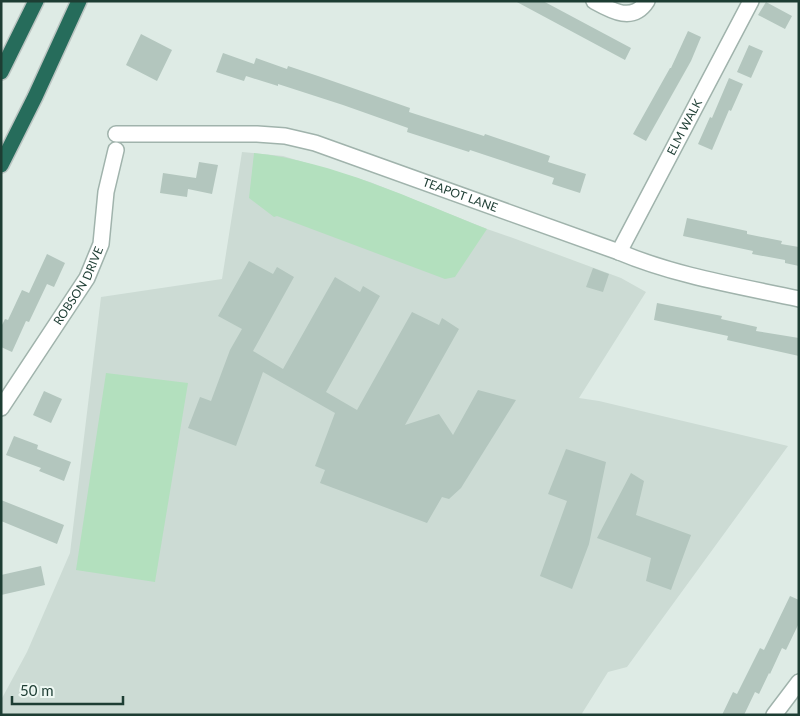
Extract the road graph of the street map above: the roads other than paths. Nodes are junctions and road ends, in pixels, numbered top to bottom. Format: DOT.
graph roads {
  1 [pos="36,1"];
  2 [pos="80,1"];
  3 [pos="594,1"];
  4 [pos="647,1"];
  5 [pos="751,1"];
  6 [pos="1,72"];
  7 [pos="116,134"];
  8 [pos="116,150"];
  9 [pos="1,165"];
  10 [pos="619,252"];
  11 [pos="799,299"];
  12 [pos="1,408"];
  13 [pos="799,682"];
  14 [pos="774,715"];
  1 -- 6 [label="highway"];
  2 -- 9 [label="highway"];
  3 -- 4 [label="street"];
  5 -- 10 [label="street, ELM WALK"];
  7 -- 10 [label="street, TEAPOT LANE"];
  8 -- 12 [label="street, ROBSON DRIVE"];
  10 -- 11 [label="street, TEAPOT LANE"];
  13 -- 14 [label="street"];
}
